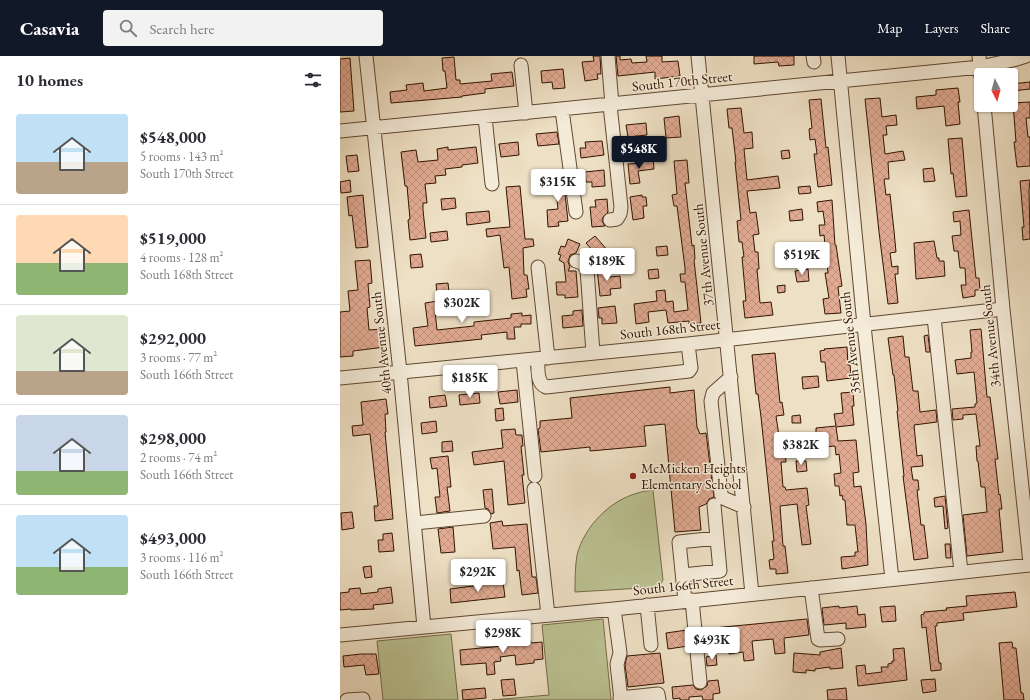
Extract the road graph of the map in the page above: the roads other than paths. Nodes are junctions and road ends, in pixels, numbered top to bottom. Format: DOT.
graph roads {
  1 [pos="366,56"];
  2 [pos="608,56"];
  3 [pos="698,56"];
  4 [pos="838,56"];
  5 [pos="1026,56"];
  6 [pos="521,65"];
  7 [pos="980,67"];
  8 [pos="840,81"];
  9 [pos="703,96"];
  10 [pos="611,105"];
  11 [pos="562,110"];
  12 [pos="985,112"];
  13 [pos="526,113"];
  14 [pos="485,117"];
  15 [pos="373,128"];
  16 [pos="340,132"];
  17 [pos="492,184"];
  18 [pos="576,212"];
  19 [pos="610,220"];
  20 [pos="576,261"];
  21 [pos="538,267"];
  22 [pos="1003,309"];
  23 [pos="934,316"];
  24 [pos="864,324"];
  25 [pos="727,340"];
  26 [pos="688,344"];
  27 [pos="593,353"];
  28 [pos="543,359"];
  29 [pos="523,360"];
  30 [pos="400,372"];
  31 [pos="731,376"];
  32 [pos="340,378"];
  33 [pos="714,505"];
  34 [pos="744,507"];
  35 [pos="484,516"];
  36 [pos="415,523"];
  37 [pos="717,538"];
  38 [pos="1030,564"];
  39 [pos="961,572"];
  40 [pos="683,575"];
  41 [pos="892,579"];
  42 [pos="811,588"];
  43 [pos="752,594"];
  44 [pos="689,601"];
  45 [pos="647,605"];
  46 [pos="614,609"];
  47 [pos="548,615"];
  48 [pos="424,627"];
  49 [pos="340,635"];
  50 [pos="838,639"];
  51 [pos="652,645"];
  52 [pos="700,682"];
  53 [pos="363,698"];
  54 [pos="621,699"];
  55 [pos="347,700"];
  56 [pos="659,700"];
  1 -- 15 [label="street, 40th Avenue South"];
  2 -- 10 [label="street"];
  3 -- 9 [label="street, 37th Avenue South"];
  4 -- 8 [label="street, 35th Avenue South"];
  5 -- 7 [label="street, South 170th Street"];
  6 -- 13 [label="street"];
  7 -- 8 [label="street, South 170th Street"];
  8 -- 9 [label="street, South 170th Street"];
  8 -- 24 [label="street, 35th Avenue South"];
  9 -- 10 [label="street, South 170th Street"];
  9 -- 25 [label="street, 37th Avenue South"];
  10 -- 11 [label="street, South 170th Street"];
  10 -- 19 [label="street"];
  11 -- 13 [label="street, South 170th Street"];
  11 -- 18 [label="street"];
  12 -- 22 [label="street, 34th Avenue South"];
  13 -- 14 [label="street, South 170th Street"];
  14 -- 15 [label="street, South 170th Street"];
  14 -- 17 [label="street"];
  15 -- 16 [label="street, South 170th Street"];
  15 -- 30 [label="street, 40th Avenue South"];
  20 -- 27 [label="street"];
  21 -- 28 [label="street"];
  22 -- 23 [label="street, South 168th Street"];
  22 -- 38 [label="street, 34th Avenue South"];
  23 -- 24 [label="street, South 168th Street"];
  23 -- 39 [label="street"];
  24 -- 25 [label="street, South 168th Street"];
  24 -- 41 [label="street, 35th Avenue South"];
  25 -- 26 [label="street, South 168th Street"];
  25 -- 31 [label="street, 37th Avenue South"];
  26 -- 27 [label="street, South 168th Street"];
  26 -- 28 [label="street"];
  27 -- 28 [label="street, South 168th Street"];
  28 -- 29 [label="street, South 168th Street"];
  29 -- 30 [label="street, South 168th Street"];
  29 -- 47 [label="street"];
  30 -- 32 [label="street, South 168th Street"];
  30 -- 36 [label="street, 40th Avenue South"];
  31 -- 34 [label="street, 37th Avenue South"];
  31 -- 34 [label="street"];
  33 -- 37 [label="street"];
  34 -- 43 [label="street, 37th Avenue South"];
  35 -- 36 [label="street"];
  36 -- 48 [label="street, 40th Avenue South"];
  37 -- 40 [label="street"];
  37 -- 40 [label="street"];
  38 -- 39 [label="street, South 166th Street"];
  39 -- 41 [label="street, South 166th Street"];
  40 -- 44 [label="street"];
  41 -- 42 [label="street, South 166th Street"];
  42 -- 43 [label="street, South 166th Street"];
  42 -- 50 [label="street"];
  43 -- 44 [label="street, South 166th Street"];
  44 -- 45 [label="street, South 166th Street"];
  44 -- 52 [label="street"];
  45 -- 46 [label="street, South 166th Street"];
  45 -- 51 [label="street"];
  46 -- 47 [label="street, South 166th Street"];
  46 -- 54 [label="street"];
  47 -- 48 [label="street, South 166th Street"];
  48 -- 49 [label="street, South 166th Street"];
  53 -- 55 [label="street"];
  54 -- 56 [label="street"];
}
